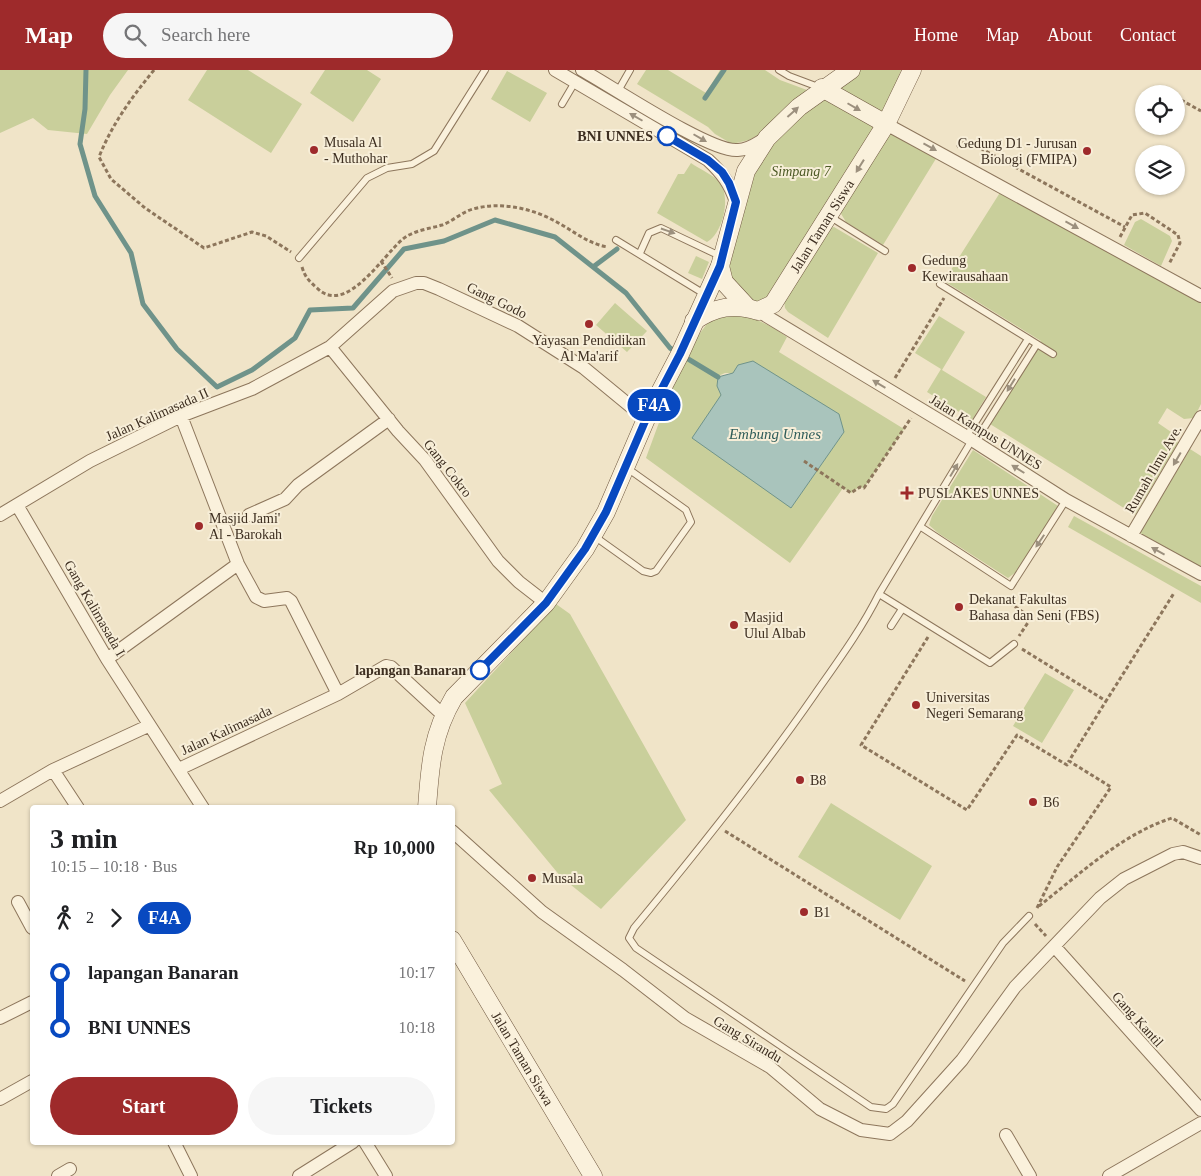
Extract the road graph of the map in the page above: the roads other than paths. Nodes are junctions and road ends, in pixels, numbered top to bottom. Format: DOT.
graph roads {
  1 [pos="485,70"];
  2 [pos="582,70"];
  3 [pos="630,70"];
  4 [pos="779,70"];
  5 [pos="851,70"];
  6 [pos="912,70"];
  7 [pos="557,71"];
  8 [pos="576,82"];
  9 [pos="822,88"];
  10 [pos="618,91"];
  11 [pos="562,104"];
  12 [pos="886,124"];
  13 [pos="767,138"];
  14 [pos="736,202"];
  15 [pos="828,216"];
  16 [pos="616,240"];
  17 [pos="885,251"];
  18 [pos="640,253"];
  19 [pos="299,258"];
  20 [pos="721,261"];
  21 [pos="940,284"];
  22 [pos="707,296"];
  23 [pos="1201,296"];
  24 [pos="722,307"];
  25 [pos="753,310"];
  26 [pos="694,321"];
  27 [pos="1028,338"];
  28 [pos="1037,344"];
  29 [pos="330,347"];
  30 [pos="1053,354"];
  31 [pos="181,416"];
  32 [pos="1201,417"];
  33 [pos="389,419"];
  34 [pos="646,419"];
  35 [pos="971,440"];
  36 [pos="626,467"];
  37 [pos="1066,500"];
  38 [pos="17,505"];
  39 [pos="249,515"];
  40 [pos="0,516"];
  41 [pos="920,527"];
  42 [pos="593,536"];
  43 [pos="1131,536"];
  44 [pos="238,564"];
  45 [pos="1201,574"];
  46 [pos="878,594"];
  47 [pos="546,603"];
  48 [pos="902,609"];
  49 [pos="891,626"];
  50 [pos="1014,644"];
  51 [pos="107,660"];
  52 [pos="338,694"];
  53 [pos="443,715"];
  54 [pos="148,726"];
  55 [pos="179,768"];
  56 [pos="53,770"];
  57 [pos="0,801"];
  58 [pos="76,805"];
  59 [pos="200,805"];
  60 [pos="427,805"];
  61 [pos="455,834"];
  62 [pos="1201,858"];
  63 [pos="18,902"];
  64 [pos="1029,916"];
  65 [pos="30,924"];
  66 [pos="455,945"];
  67 [pos="1054,946"];
  68 [pos="30,1003"];
  69 [pos="0,1018"];
  70 [pos="30,1082"];
  71 [pos="0,1098"];
  72 [pos="1201,1110"];
  73 [pos="1201,1123"];
  74 [pos="1006,1135"];
  75 [pos="176,1145"];
  76 [pos="348,1145"];
  77 [pos="367,1145"];
  78 [pos="70,1169"];
  79 [pos="58,1176"];
  80 [pos="191,1176"];
  81 [pos="299,1176"];
  82 [pos="386,1176"];
  83 [pos="593,1176"];
  84 [pos="1030,1176"];
  85 [pos="1110,1176"];
  1 -- 19 [label="lane"];
  2 -- 8 [label="street"];
  2 -- 10 [label="street"];
  3 -- 10 [label="lane"];
  4 -- 9 [label="lane"];
  5 -- 9 [label="main road"];
  6 -- 12 [label="main road, Jalan Taman Siswa"];
  7 -- 8 [label="street"];
  8 -- 11 [label="lane"];
  14 -- 8 [label="street, one-way"];
  9 -- 12 [label="main road, one-way"];
  13 -- 9 [label="main road, one-way"];
  10 -- 13 [label="street, one-way"];
  12 -- 15 [label="main road, Jalan Taman Siswa, one-way"];
  12 -- 23 [label="street, one-way"];
  13 -- 14 [label="main road"];
  14 -- 20 [label="main road"];
  15 -- 17 [label="lane"];
  15 -- 25 [label="main road, Jalan Taman Siswa"];
  16 -- 18 [label="lane"];
  18 -- 20 [label="lane, one-way"];
  18 -- 22 [label="lane"];
  20 -- 22 [label="main road"];
  20 -- 25 [label="main road"];
  21 -- 27 [label="lane"];
  22 -- 24 [label="main road"];
  22 -- 26 [label="main road"];
  24 -- 25 [label="main road"];
  24 -- 26 [label="main road"];
  35 -- 25 [label="street, Jalan Kampus UNNES, one-way"];
  26 -- 34 [label="main road"];
  27 -- 28 [label="lane"];
  27 -- 35 [label="lane"];
  28 -- 30 [label="lane"];
  28 -- 35 [label="lane, one-way"];
  29 -- 31 [label="street, Jalan Kalimasada II"];
  29 -- 33 [label="street, Gang Cokro"];
  29 -- 34 [label="street, Gang Godo"];
  31 -- 38 [label="street, Jalan Kalimasada II"];
  31 -- 44 [label="street"];
  32 -- 43 [label="street, Rumah Ilmu Ave., one-way"];
  33 -- 39 [label="street"];
  33 -- 47 [label="street, Gang Cokro"];
  34 -- 36 [label="main road"];
  37 -- 35 [label="street, Jalan Kampus UNNES, one-way"];
  41 -- 35 [label="lane, one-way"];
  36 -- 42 [label="main road"];
  36 -- 42 [label="lane"];
  37 -- 41 [label="lane, one-way"];
  37 -- 43 [label="street, Jalan Kampus UNNES"];
  38 -- 40 [label="street, Jalan Kalimasada II"];
  38 -- 51 [label="street, Gang Kalimasada I"];
  41 -- 46 [label="lane"];
  42 -- 47 [label="main road"];
  45 -- 43 [label="street, Jalan Kampus UNNES, one-way"];
  44 -- 51 [label="street"];
  44 -- 52 [label="street"];
  46 -- 48 [label="lane"];
  46 -- 64 [label="lane"];
  47 -- 53 [label="main road"];
  48 -- 49 [label="lane"];
  48 -- 50 [label="lane"];
  51 -- 54 [label="street, Gang Kalimasada I"];
  52 -- 53 [label="street, Jalan Kalimasada"];
  52 -- 55 [label="street, Jalan Kalimasada"];
  53 -- 60 [label="main road"];
  54 -- 55 [label="street, Jalan Kalimasada"];
  54 -- 56 [label="street"];
  55 -- 59 [label="street"];
  56 -- 57 [label="street"];
  56 -- 58 [label="street"];
  61 -- 67 [label="street, Gang Sirandu"];
  62 -- 67 [label="street, Gang Sirandu"];
  63 -- 65 [label="street"];
  66 -- 83 [label="main road, Jalan Taman Siswa"];
  67 -- 72 [label="street, Gang Kantil"];
  68 -- 69 [label="street"];
  70 -- 71 [label="street"];
  73 -- 85 [label="street"];
  74 -- 84 [label="street"];
  75 -- 80 [label="street"];
  76 -- 81 [label="street"];
  77 -- 82 [label="street"];
  78 -- 79 [label="street"];
}
